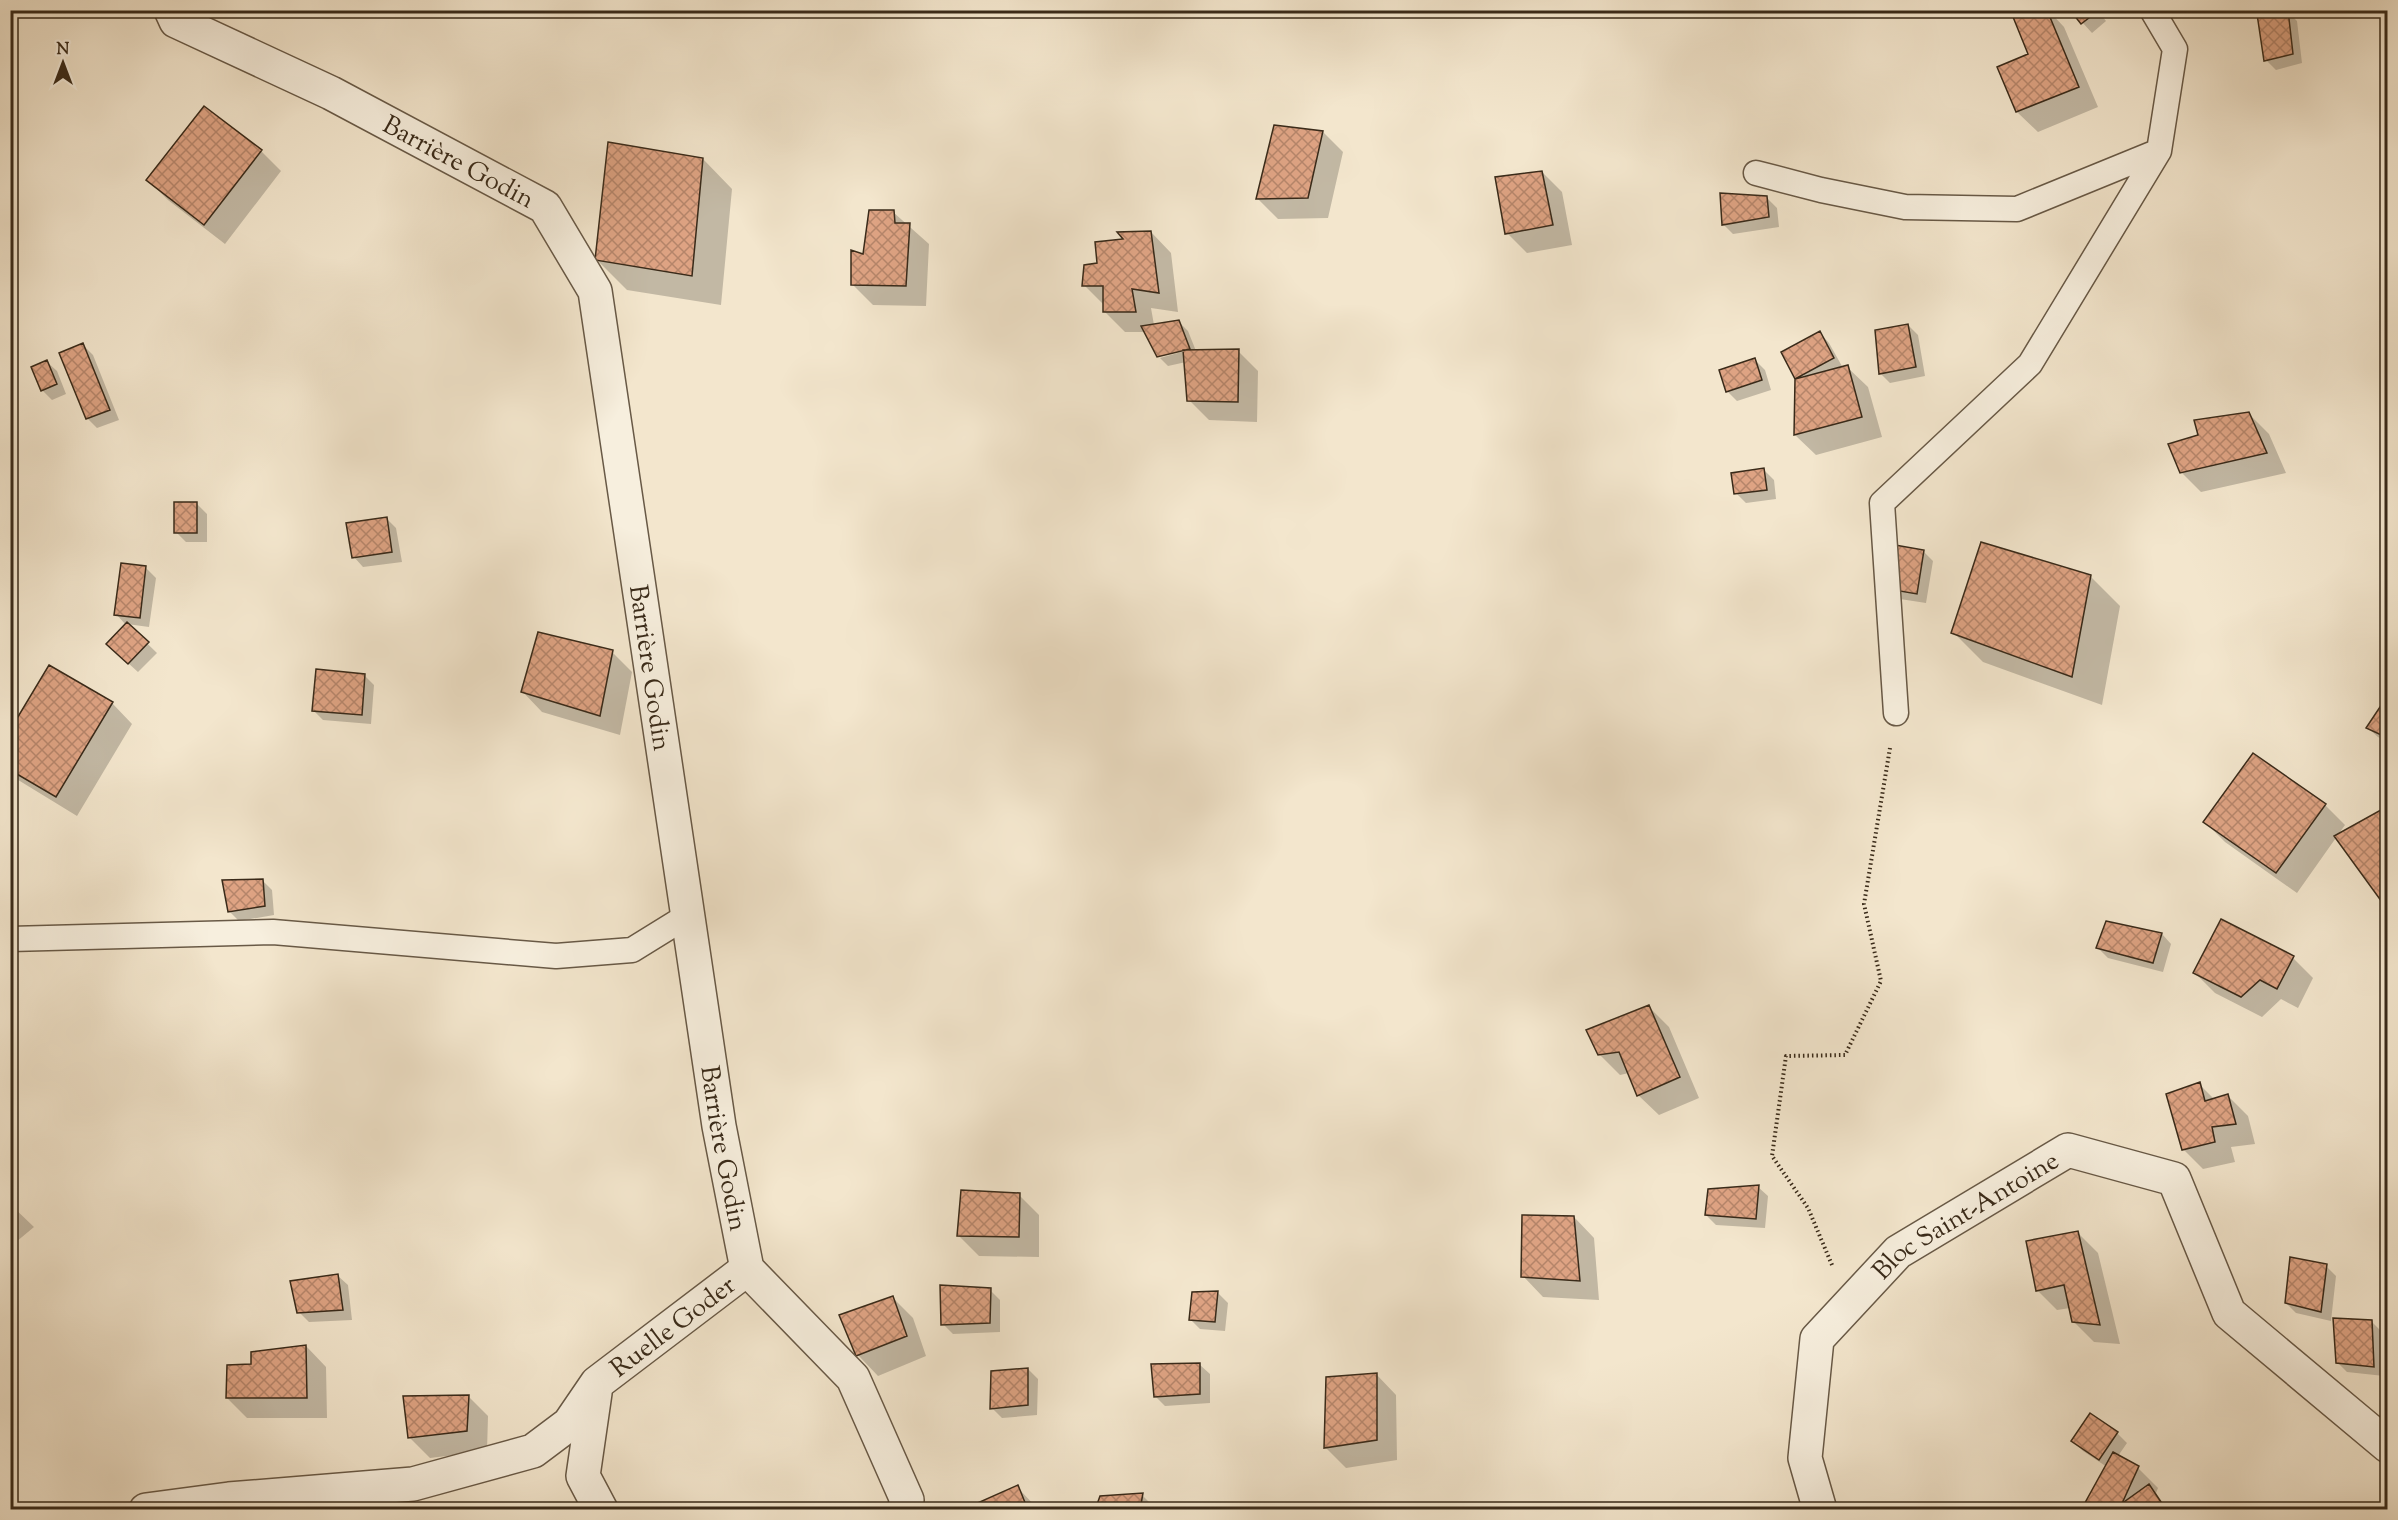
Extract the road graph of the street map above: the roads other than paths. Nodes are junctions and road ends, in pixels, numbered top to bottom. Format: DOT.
graph roads {
  1 [pos="171,10"];
  2 [pos="2152,10"];
  3 [pos="2159,151"];
  4 [pos="1756,173"];
  5 [pos="1896,713"];
  6 [pos="687,916"];
  7 [pos="10,939"];
  8 [pos="747,1269"];
  9 [pos="597,1383"];
  10 [pos="2388,1446"];
  11 [pos="146,1509"];
  12 [pos="601,1509"];
  13 [pos="904,1509"];
  14 [pos="1820,1509"];
  1 -- 6 [label="street, Barrière Godin"];
  2 -- 3 [label="lane"];
  3 -- 4 [label="lane"];
  3 -- 5 [label="lane"];
  6 -- 7 [label="lane"];
  6 -- 8 [label="street, Barrière Godin"];
  8 -- 9 [label="street, Ruelle Goder"];
  8 -- 13 [label="street"];
  9 -- 11 [label="street, Ruelle Goder"];
  9 -- 12 [label="street"];
  10 -- 14 [label="street, Bloc Saint-Antoine"];
}
